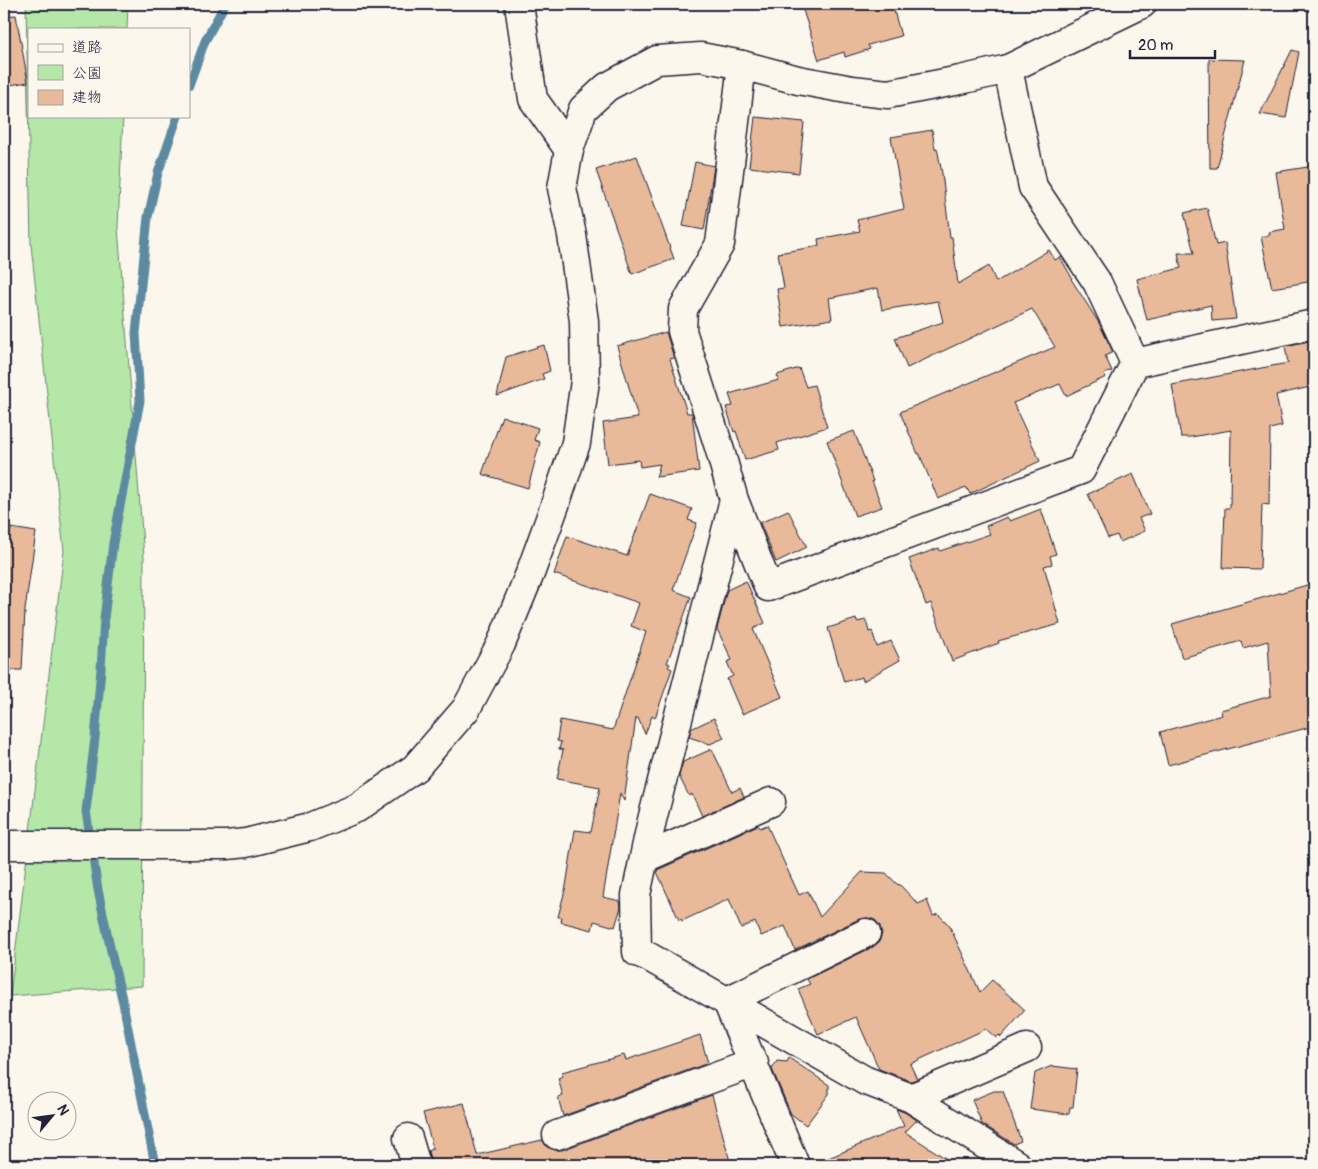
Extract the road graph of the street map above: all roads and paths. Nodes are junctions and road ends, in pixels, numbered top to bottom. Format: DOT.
graph roads {
  1 [pos="519,4"];
  2 [pos="1142,4"];
  3 [pos="742,65"];
  4 [pos="1008,68"];
  5 [pos="569,150"];
  6 [pos="1314,324"];
  7 [pos="1135,363"];
  8 [pos="734,500"];
  9 [pos="771,802"];
  10 [pos="13,844"];
  11 [pos="645,858"];
  12 [pos="866,933"];
  13 [pos="727,1001"];
  14 [pos="1027,1048"];
  15 [pos="754,1063"];
  16 [pos="911,1098"];
  17 [pos="557,1135"];
  18 [pos="408,1138"];
  19 [pos="416,1165"];
  20 [pos="795,1165"];
  21 [pos="1017,1165"];
  1 -- 5 [label="street"];
  2 -- 4 [label="street"];
  3 -- 4 [label="street"];
  3 -- 5 [label="street"];
  3 -- 8 [label="street"];
  4 -- 7 [label="street"];
  5 -- 10 [label="street"];
  6 -- 7 [label="street"];
  7 -- 8 [label="street"];
  8 -- 11 [label="street"];
  9 -- 11 [label="street"];
  11 -- 13 [label="street"];
  12 -- 13 [label="street"];
  13 -- 15 [label="street"];
  13 -- 16 [label="street"];
  14 -- 16 [label="street"];
  15 -- 17 [label="street"];
  15 -- 20 [label="street"];
  16 -- 21 [label="street"];
  18 -- 19 [label="street"];
}
